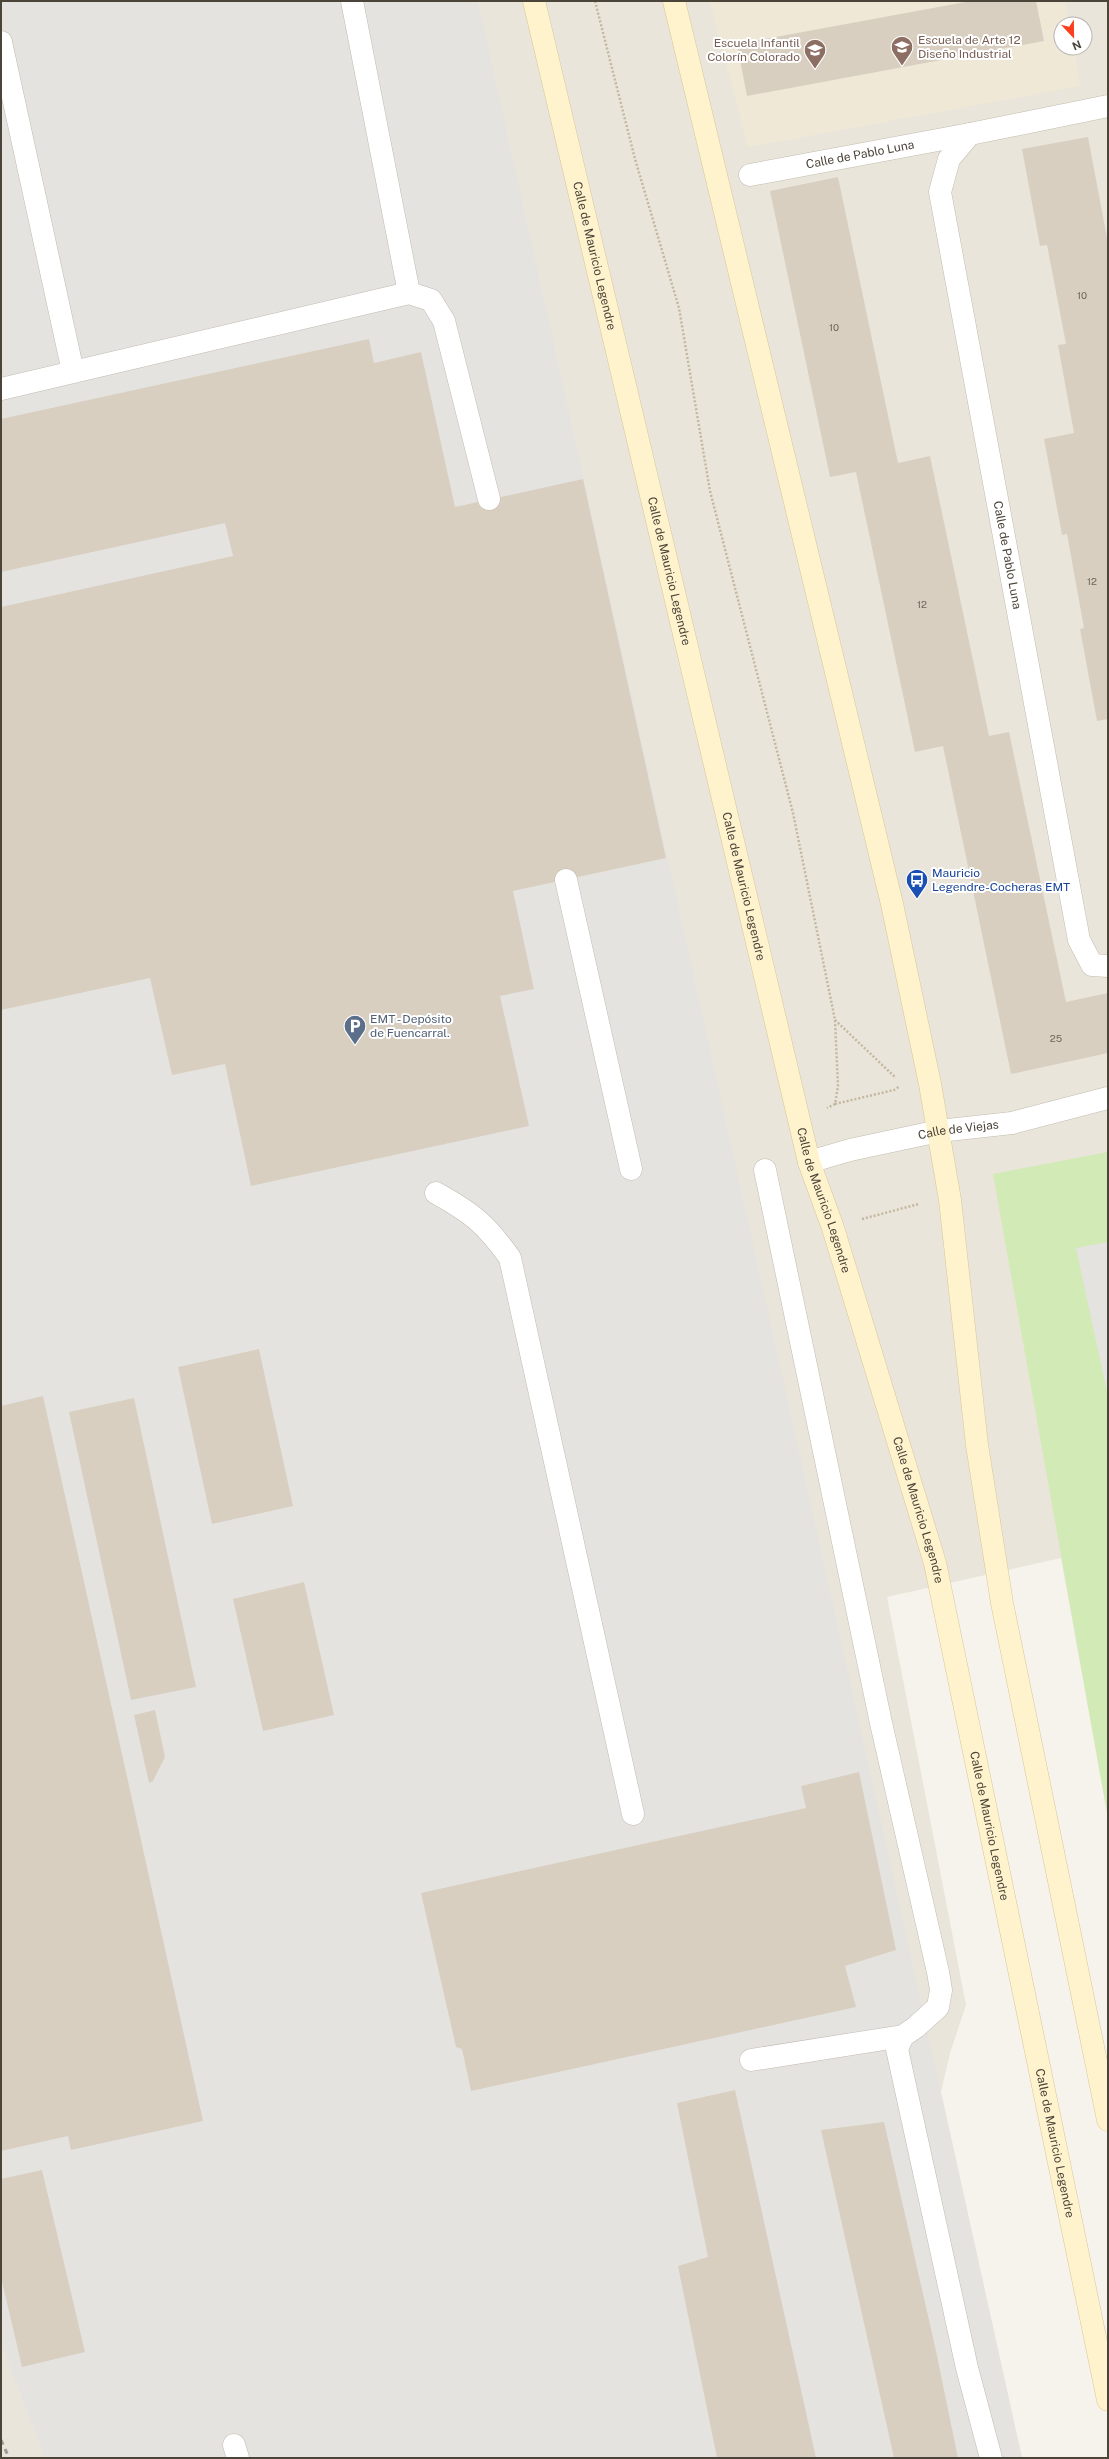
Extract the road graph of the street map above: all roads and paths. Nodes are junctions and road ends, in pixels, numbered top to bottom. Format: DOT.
graph roads {
  1 [pos="352,1"];
  2 [pos="534,1"];
  3 [pos="595,1"];
  4 [pos="674,1"];
  5 [pos="1,42"];
  6 [pos="1108,106"];
  7 [pos="970,134"];
  8 [pos="750,175"];
  9 [pos="408,293"];
  10 [pos="73,372"];
  11 [pos="1,389"];
  12 [pos="489,499"];
  13 [pos="566,880"];
  14 [pos="1108,966"];
  15 [pos="835,1020"];
  16 [pos="1108,1098"];
  17 [pos="835,1104"];
  18 [pos="825,1110"];
  19 [pos="939,1131"];
  20 [pos="809,1162"];
  21 [pos="632,1169"];
  22 [pos="765,1170"];
  23 [pos="436,1194"];
  24 [pos="920,1204"];
  25 [pos="857,1221"];
  26 [pos="633,1814"];
  27 [pos="903,2036"];
  28 [pos="751,2060"];
  29 [pos="1108,2120"];
  30 [pos="1108,2400"];
  31 [pos="991,2458"];
  1 -- 9 [label="street"];
  2 -- 20 [label="street, Calle de Mauricio Legendre"];
  3 -- 15 [label="path"];
  4 -- 19 [label="street"];
  5 -- 10 [label="street"];
  6 -- 7 [label="street, Calle de Pablo Luna"];
  7 -- 8 [label="street, Calle de Pablo Luna"];
  7 -- 14 [label="street, Calle de Pablo Luna"];
  9 -- 10 [label="street"];
  9 -- 12 [label="street"];
  10 -- 11 [label="street"];
  13 -- 21 [label="street"];
  15 -- 17 [label="path"];
  15 -- 17 [label="path"];
  16 -- 19 [label="street, Calle de Viejas"];
  17 -- 18 [label="path"];
  19 -- 20 [label="street, Calle de Viejas"];
  19 -- 29 [label="street"];
  20 -- 30 [label="street, Calle de Mauricio Legendre"];
  22 -- 27 [label="street"];
  23 -- 26 [label="street"];
  24 -- 25 [label="path"];
  27 -- 28 [label="street"];
  27 -- 31 [label="street"];
}
